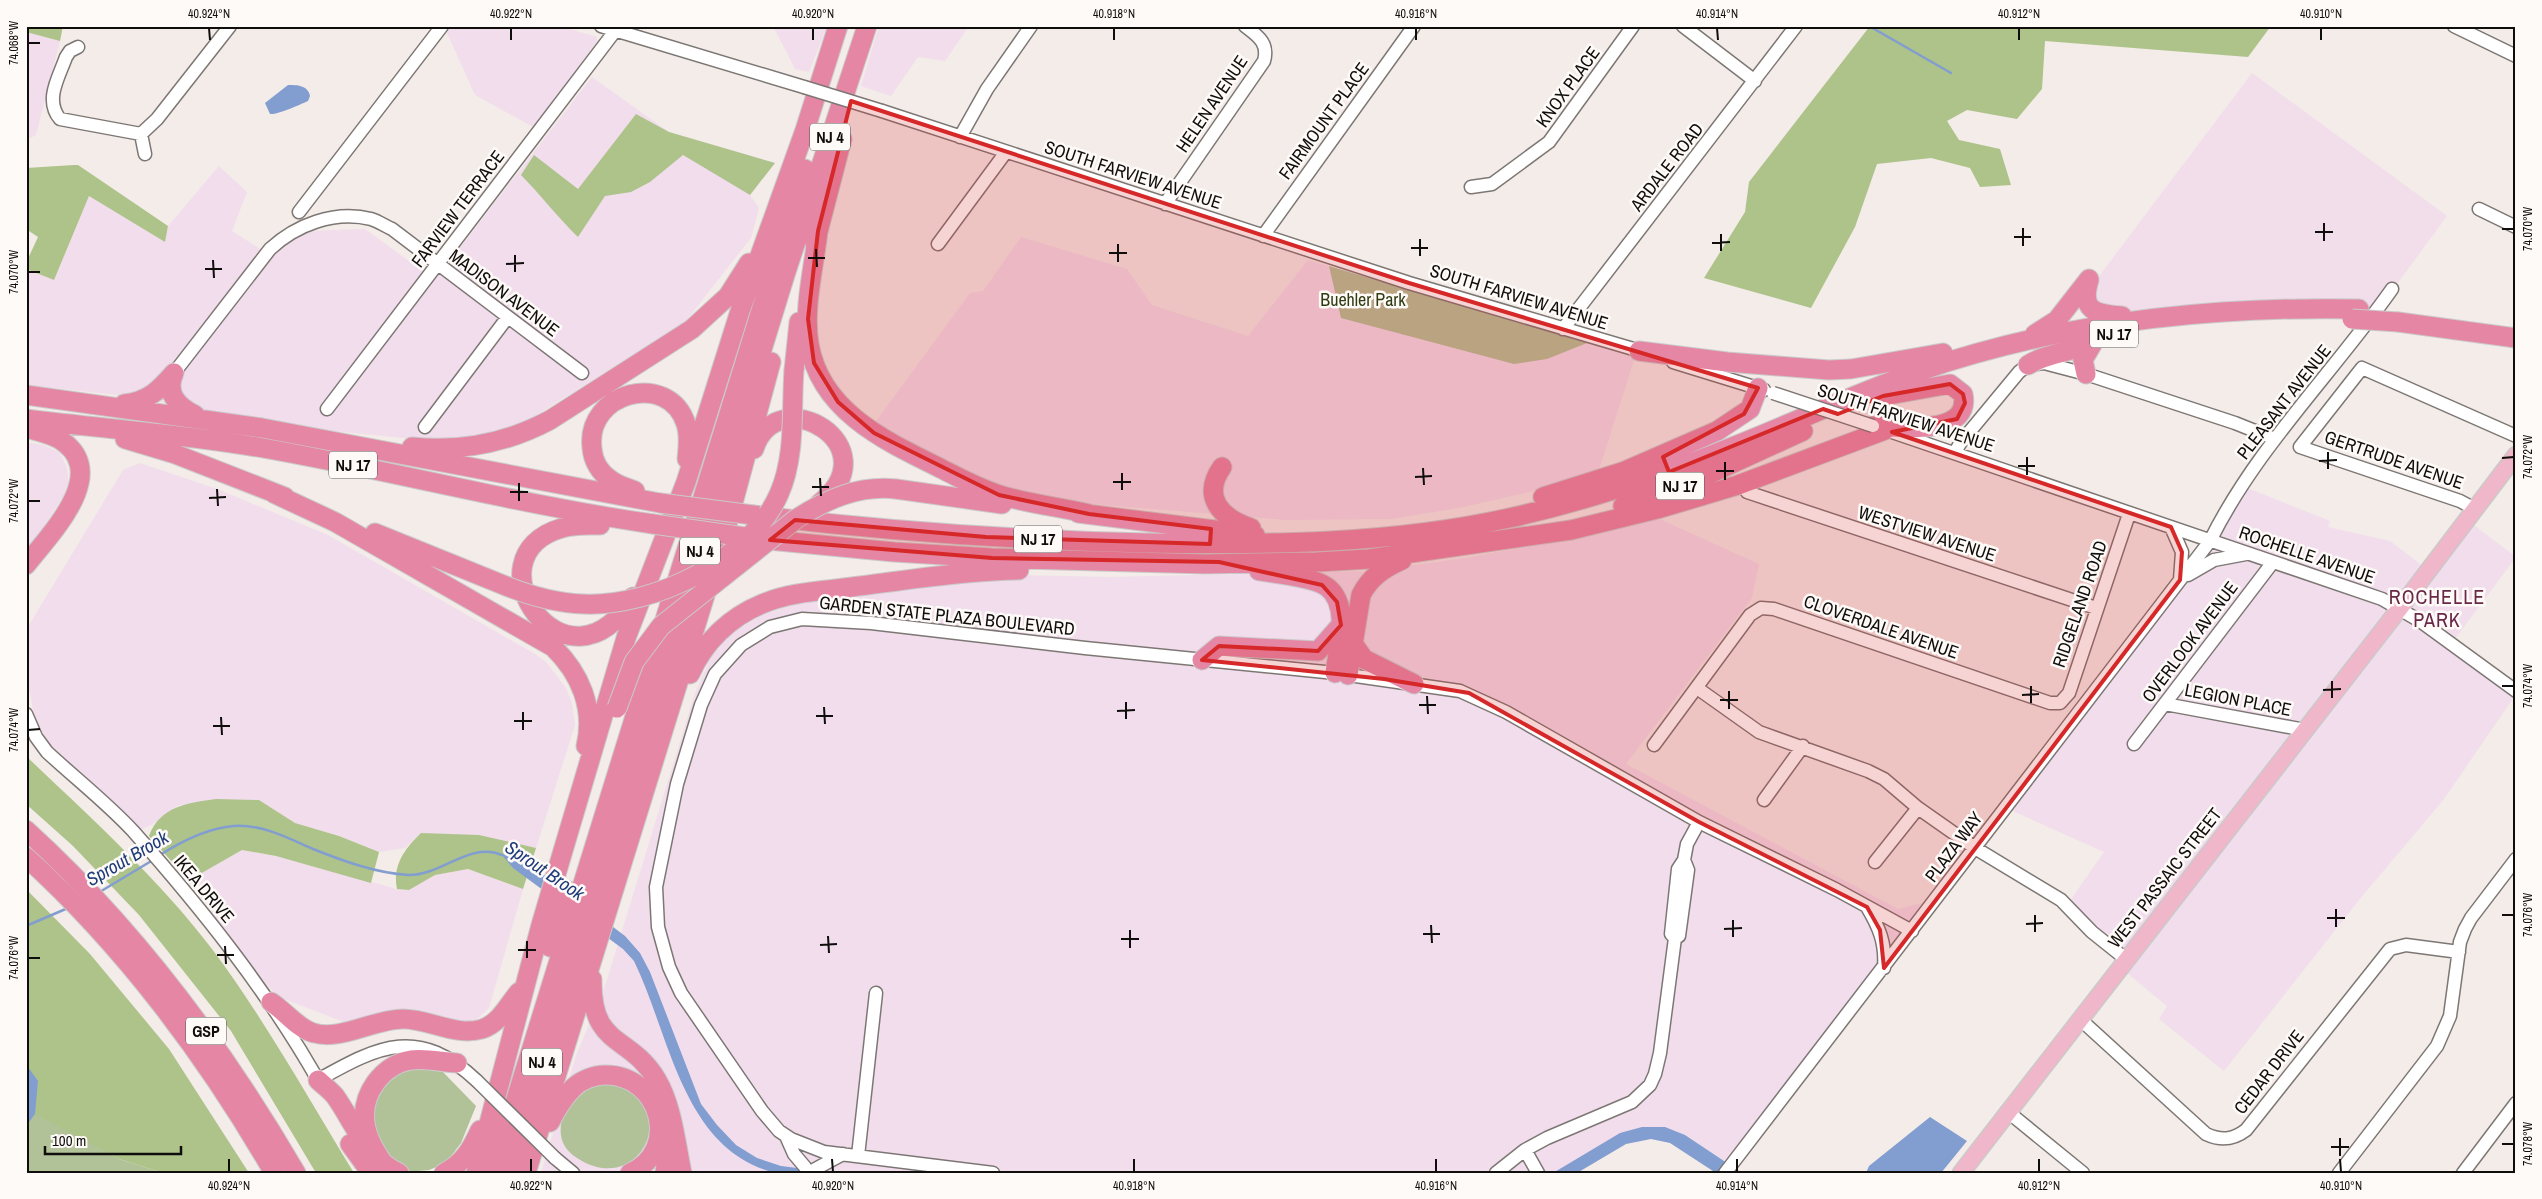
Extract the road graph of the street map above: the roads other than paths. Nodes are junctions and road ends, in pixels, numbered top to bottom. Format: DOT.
graph roads {
  1 [pos="230,26"];
  2 [pos="442,26"];
  3 [pos="601,26"];
  4 [pos="838,26"];
  5 [pos="850,26"];
  6 [pos="868,26"];
  7 [pos="1031,26"];
  8 [pos="1245,26"];
  9 [pos="1414,26"];
  10 [pos="1633,26"];
  11 [pos="1684,26"];
  12 [pos="1796,26"];
  13 [pos="2461,28"];
  14 [pos="615,31"];
  15 [pos="78,47"];
  16 [pos="2516,56"];
  17 [pos="1754,81"];
  18 [pos="141,134"];
  19 [pos="960,137"];
  20 [pos="1006,152"];
  21 [pos="145,154"];
  22 [pos="1471,187"];
  23 [pos="1165,204"];
  24 [pos="2479,209"];
  25 [pos="299,212"];
  26 [pos="773,220"];
  27 [pos="811,226"];
  28 [pos="2516,227"];
  29 [pos="1263,236"];
  30 [pos="938,244"];
  31 [pos="437,265"];
  32 [pos="2392,289"];
  33 [pos="2356,314"];
  34 [pos="2400,317"];
  35 [pos="507,318"];
  36 [pos="2145,318"];
  37 [pos="2516,325"];
  38 [pos="1564,329"];
  39 [pos="2516,338"];
  40 [pos="2096,340"];
  41 [pos="2014,344"];
  42 [pos="1639,351"];
  43 [pos="1987,351"];
  44 [pos="2028,365"];
  45 [pos="174,373"];
  46 [pos="582,373"];
  47 [pos="2086,374"];
  48 [pos="1765,390"];
  49 [pos="26,395"];
  50 [pos="1883,396"];
  51 [pos="109,406"];
  52 [pos="327,408"];
  53 [pos="201,418"];
  54 [pos="26,419"];
  55 [pos="51,422"];
  56 [pos="425,427"];
  57 [pos="26,428"];
  58 [pos="1879,428"];
  59 [pos="2516,436"];
  60 [pos="322,439"];
  61 [pos="2275,440"];
  62 [pos="1955,452"];
  63 [pos="2516,455"];
  64 [pos="1222,466"];
  65 [pos="686,482"];
  66 [pos="1747,492"];
  67 [pos="273,493"];
  68 [pos="660,504"];
  69 [pos="2475,509"];
  70 [pos="1089,514"];
  71 [pos="2130,514"];
  72 [pos="729,518"];
  73 [pos="782,519"];
  74 [pos="653,524"];
  75 [pos="2171,528"];
  76 [pos="1427,532"];
  77 [pos="2210,541"];
  78 [pos="1295,542"];
  79 [pos="1467,546"];
  80 [pos="1430,552"];
  81 [pos="2248,553"];
  82 [pos="1124,562"];
  83 [pos="1219,562"];
  84 [pos="2273,562"];
  85 [pos="26,565"];
  86 [pos="650,574"];
  87 [pos="2180,580"];
  88 [pos="2096,608"];
  89 [pos="2400,608"];
  90 [pos="1341,624"];
  91 [pos="1352,642"];
  92 [pos="1202,660"];
  93 [pos="1341,674"];
  94 [pos="1414,684"];
  95 [pos="1698,688"];
  96 [pos="2516,691"];
  97 [pos="2060,703"];
  98 [pos="2165,704"];
  99 [pos="26,714"];
  100 [pos="2305,730"];
  101 [pos="2134,744"];
  102 [pos="1654,745"];
  103 [pos="659,746"];
  104 [pos="1803,746"];
  105 [pos="1764,800"];
  106 [pos="1918,808"];
  107 [pos="1699,822"];
  108 [pos="26,830"];
  109 [pos="570,831"];
  110 [pos="1975,848"];
  111 [pos="26,857"];
  112 [pos="2516,859"];
  113 [pos="1875,862"];
  114 [pos="580,866"];
  115 [pos="1867,907"];
  116 [pos="1912,931"];
  117 [pos="570,944"];
  118 [pos="2459,952"];
  119 [pos="2127,960"];
  120 [pos="1884,968"];
  121 [pos="524,986"];
  122 [pos="876,993"];
  123 [pos="271,1002"];
  124 [pos="2081,1020"];
  125 [pos="457,1064"];
  126 [pos="318,1080"];
  127 [pos="500,1083"];
  128 [pos="2516,1103"];
  129 [pos="2007,1111"];
  130 [pos="671,1124"];
  131 [pos="786,1136"];
  132 [pos="808,1147"];
  133 [pos="1525,1150"];
  134 [pos="532,1154"];
  135 [pos="843,1154"];
  136 [pos="858,1156"];
  137 [pos="385,1170"];
  138 [pos="808,1170"];
  139 [pos="1537,1170"];
  140 [pos="274,1173"];
  141 [pos="296,1173"];
  142 [pos="444,1173"];
  143 [pos="476,1173"];
  144 [pos="493,1173"];
  145 [pos="508,1173"];
  146 [pos="526,1173"];
  147 [pos="573,1173"];
  148 [pos="630,1173"];
  149 [pos="666,1173"];
  150 [pos="682,1173"];
  151 [pos="993,1173"];
  152 [pos="1496,1173"];
  153 [pos="1725,1173"];
  154 [pos="1961,1173"];
  155 [pos="2084,1173"];
  156 [pos="2339,1173"];
  157 [pos="2464,1173"];
  1 -- 18 [label="street"];
  2 -- 25 [label="street"];
  3 -- 14 [label="street, SOUTH FARVIEW AVENUE"];
  4 -- 26 [label="highway"];
  5 -- 114 [label="highway, NJ 4"];
  6 -- 27 [label="highway"];
  7 -- 19 [label="street"];
  8 -- 23 [label="street, HELEN AVENUE"];
  9 -- 29 [label="street, FAIRMOUNT PLACE"];
  10 -- 22 [label="street, KNOX PLACE"];
  11 -- 17 [label="street"];
  12 -- 17 [label="street, ARDALE ROAD"];
  13 -- 16 [label="street"];
  14 -- 19 [label="street, SOUTH FARVIEW AVENUE, bridge"];
  14 -- 31 [label="street, FARVIEW TERRACE"];
  15 -- 18 [label="street"];
  17 -- 38 [label="street, ARDALE ROAD"];
  18 -- 21 [label="street"];
  19 -- 20 [label="street, SOUTH FARVIEW AVENUE"];
  20 -- 23 [label="street, SOUTH FARVIEW AVENUE"];
  20 -- 30 [label="street"];
  23 -- 29 [label="street, SOUTH FARVIEW AVENUE"];
  24 -- 28 [label="street"];
  26 -- 60 [label="highway"];
  26 -- 65 [label="highway"];
  27 -- 67 [label="highway, bridge"];
  27 -- 70 [label="highway"];
  27 -- 72 [label="highway"];
  27 -- 114 [label="highway, NJ 4"];
  29 -- 38 [label="street, SOUTH FARVIEW AVENUE"];
  31 -- 35 [label="street, MADISON AVENUE"];
  31 -- 45 [label="street, MADISON AVENUE"];
  31 -- 52 [label="street, FARVIEW TERRACE"];
  32 -- 61 [label="street, PLEASANT AVENUE"];
  33 -- 34 [label="highway, NJ 17"];
  33 -- 36 [label="highway, NJ 17"];
  33 -- 40 [label="highway, NJ 17"];
  34 -- 37 [label="highway, NJ 17"];
  34 -- 39 [label="highway, NJ 17"];
  35 -- 46 [label="street, MADISON AVENUE"];
  35 -- 56 [label="street"];
  36 -- 41 [label="highway, NJ 17"];
  36 -- 41 [label="highway"];
  38 -- 42 [label="street, SOUTH FARVIEW AVENUE"];
  40 -- 44 [label="highway"];
  40 -- 47 [label="highway"];
  40 -- 50 [label="highway, NJ 17"];
  41 -- 43 [label="highway, NJ 17"];
  42 -- 43 [label="highway"];
  42 -- 48 [label="street, SOUTH FARVIEW AVENUE"];
  43 -- 76 [label="highway, NJ 17"];
  44 -- 47 [label="street"];
  44 -- 62 [label="street"];
  45 -- 51 [label="highway"];
  45 -- 53 [label="highway"];
  47 -- 61 [label="street"];
  48 -- 58 [label="street, SOUTH FARVIEW AVENUE, bridge"];
  48 -- 76 [label="highway"];
  49 -- 51 [label="highway, NJ 17"];
  50 -- 58 [label="highway"];
  50 -- 79 [label="highway, NJ 17"];
  51 -- 53 [label="highway, NJ 17"];
  53 -- 60 [label="highway, NJ 17"];
  54 -- 55 [label="highway, NJ 17"];
  55 -- 67 [label="highway"];
  55 -- 74 [label="highway, NJ 17"];
  57 -- 85 [label="highway"];
  58 -- 62 [label="street, SOUTH FARVIEW AVENUE"];
  58 -- 79 [label="highway"];
  59 -- 69 [label="street, GERTRUDE AVENUE"];
  60 -- 68 [label="highway, NJ 17"];
  61 -- 77 [label="street, PLEASANT AVENUE"];
  62 -- 71 [label="street, SOUTH FARVIEW AVENUE"];
  63 -- 69 [label="main road, WEST PASSAIC STREET"];
  64 -- 78 [label="highway"];
  65 -- 68 [label="highway"];
  65 -- 86 [label="highway"];
  66 -- 88 [label="street, WESTVIEW AVENUE"];
  67 -- 109 [label="highway"];
  68 -- 73 [label="highway, NJ 17, bridge"];
  69 -- 89 [label="main road, WEST PASSAIC STREET"];
  70 -- 78 [label="highway"];
  70 -- 114 [label="highway, bridge"];
  71 -- 75 [label="street, SOUTH FARVIEW AVENUE"];
  71 -- 88 [label="street, RIDGELAND ROAD"];
  72 -- 73 [label="highway"];
  72 -- 103 [label="highway"];
  73 -- 78 [label="highway, NJ 17"];
  74 -- 82 [label="highway, NJ 17, bridge"];
  74 -- 86 [label="highway"];
  75 -- 77 [label="street, SOUTH FARVIEW AVENUE"];
  75 -- 87 [label="street"];
  76 -- 78 [label="highway, NJ 17"];
  77 -- 81 [label="street, ROCHELLE AVENUE"];
  77 -- 87 [label="street, PLAZA WAY"];
  79 -- 80 [label="highway, NJ 17"];
  80 -- 83 [label="highway, NJ 17"];
  80 -- 91 [label="highway"];
  81 -- 84 [label="street, ROCHELLE AVENUE"];
  81 -- 87 [label="street"];
  82 -- 83 [label="highway, NJ 17"];
  82 -- 103 [label="highway"];
  83 -- 90 [label="highway"];
  84 -- 89 [label="street, ROCHELLE AVENUE"];
  84 -- 98 [label="street, OVERLOOK AVENUE"];
  86 -- 109 [label="highway"];
  87 -- 110 [label="street, PLAZA WAY"];
  88 -- 97 [label="street, RIDGELAND ROAD"];
  89 -- 96 [label="street, ROCHELLE AVENUE"];
  89 -- 100 [label="main road, WEST PASSAIC STREET"];
  90 -- 92 [label="highway"];
  90 -- 93 [label="highway"];
  91 -- 93 [label="highway"];
  91 -- 94 [label="highway"];
  92 -- 93 [label="street, GARDEN STATE PLAZA BOULEVARD"];
  92 -- 131 [label="street, GARDEN STATE PLAZA BOULEVARD"];
  93 -- 94 [label="street, GARDEN STATE PLAZA BOULEVARD"];
  94 -- 107 [label="street, GARDEN STATE PLAZA BOULEVARD"];
  95 -- 97 [label="street, CLOVERDALE AVENUE"];
  95 -- 102 [label="street, CLOVERDALE AVENUE"];
  95 -- 104 [label="street"];
  98 -- 100 [label="street, LEGION PLACE"];
  98 -- 101 [label="street, OVERLOOK AVENUE"];
  99 -- 123 [label="street, IKEA DRIVE"];
  100 -- 119 [label="main road, WEST PASSAIC STREET"];
  103 -- 117 [label="highway"];
  104 -- 105 [label="street"];
  104 -- 106 [label="street"];
  106 -- 110 [label="street"];
  106 -- 113 [label="street"];
  107 -- 115 [label="street, GARDEN STATE PLAZA BOULEVARD"];
  107 -- 133 [label="street"];
  108 -- 141 [label="highway, GSP"];
  109 -- 114 [label="highway"];
  110 -- 116 [label="street, PLAZA WAY"];
  110 -- 119 [label="street"];
  111 -- 140 [label="highway, GSP"];
  112 -- 118 [label="street"];
  114 -- 117 [label="highway, NJ 4"];
  114 -- 117 [label="highway"];
  115 -- 116 [label="street, GARDEN STATE PLAZA BOULEVARD"];
  115 -- 120 [label="street"];
  116 -- 120 [label="street, PLAZA WAY"];
  117 -- 121 [label="highway"];
  117 -- 130 [label="highway"];
  117 -- 134 [label="highway"];
  117 -- 144 [label="highway, NJ 4"];
  117 -- 145 [label="highway, NJ 4"];
  118 -- 124 [label="street, CEDAR DRIVE"];
  118 -- 156 [label="street"];
  119 -- 124 [label="main road, WEST PASSAIC STREET"];
  120 -- 153 [label="street, PLAZA WAY"];
  121 -- 123 [label="highway"];
  121 -- 127 [label="highway"];
  122 -- 136 [label="street"];
  123 -- 126 [label="street, IKEA DRIVE"];
  124 -- 129 [label="main road, WEST PASSAIC STREET"];
  125 -- 126 [label="street"];
  125 -- 137 [label="highway"];
  125 -- 147 [label="street, bridge"];
  126 -- 137 [label="highway"];
  127 -- 142 [label="highway"];
  127 -- 143 [label="highway"];
  128 -- 157 [label="street"];
  129 -- 154 [label="main road, WEST PASSAIC STREET"];
  129 -- 155 [label="street"];
  130 -- 149 [label="highway"];
  130 -- 150 [label="highway"];
  131 -- 132 [label="street, GARDEN STATE PLAZA BOULEVARD"];
  131 -- 138 [label="street"];
  132 -- 135 [label="street, GARDEN STATE PLAZA BOULEVARD"];
  132 -- 138 [label="street"];
  133 -- 139 [label="street"];
  133 -- 152 [label="street"];
  134 -- 146 [label="highway"];
  134 -- 148 [label="highway"];
  135 -- 136 [label="street, GARDEN STATE PLAZA BOULEVARD"];
  135 -- 138 [label="street"];
  136 -- 151 [label="street, GARDEN STATE PLAZA BOULEVARD"];
}
